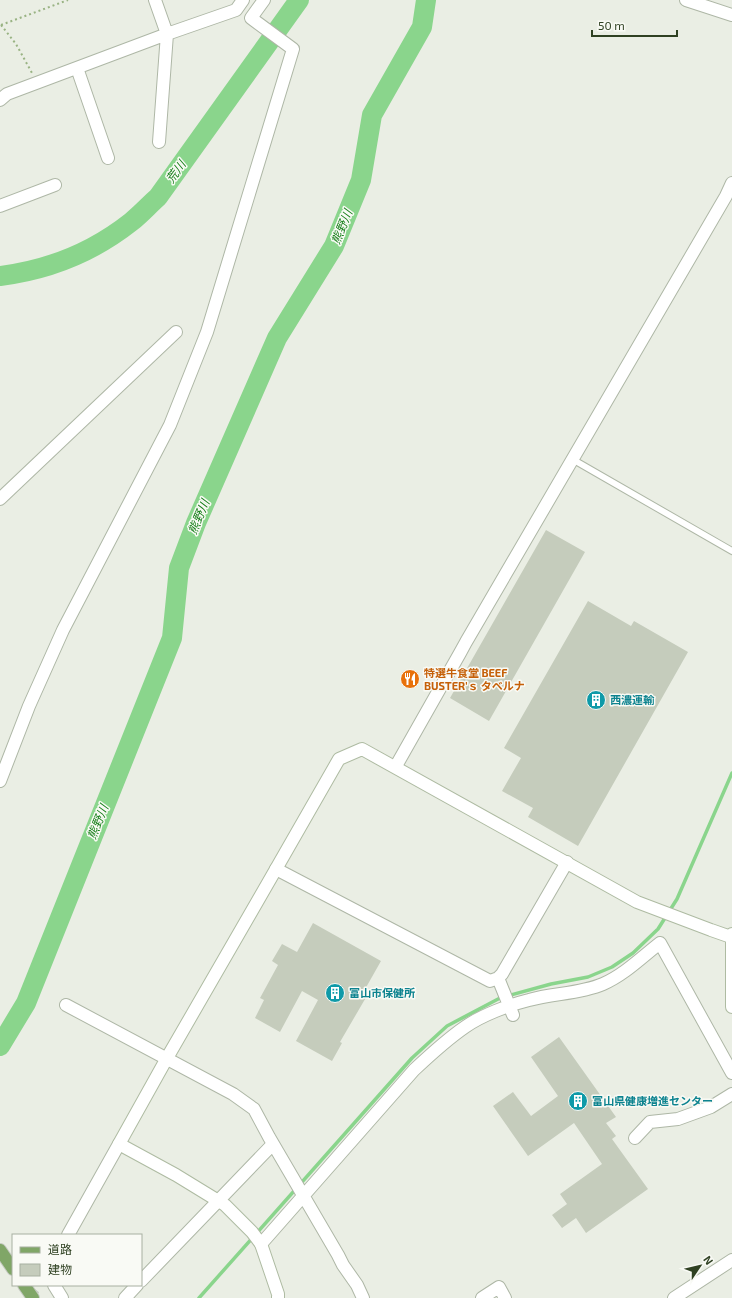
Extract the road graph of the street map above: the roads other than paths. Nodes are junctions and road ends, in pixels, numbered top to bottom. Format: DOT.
graph roads {
  1 [pos="155,0"];
  2 [pos="243,0"];
  3 [pos="264,0"];
  4 [pos="686,0"];
  5 [pos="732,15"];
  6 [pos="167,34"];
  7 [pos="77,68"];
  8 [pos="0,100"];
  9 [pos="158,142"];
  10 [pos="108,158"];
  11 [pos="732,183"];
  12 [pos="55,184"];
  13 [pos="0,206"];
  14 [pos="176,332"];
  15 [pos="572,459"];
  16 [pos="0,499"];
  17 [pos="732,551"];
  18 [pos="396,766"];
  19 [pos="0,781"];
  20 [pos="568,862"];
  21 [pos="276,869"];
  22 [pos="732,935"];
  23 [pos="498,978"];
  24 [pos="66,1005"];
  25 [pos="732,1007"];
  26 [pos="512,1011"];
  27 [pos="167,1058"];
  28 [pos="732,1073"];
  29 [pos="732,1094"];
  30 [pos="635,1138"];
  31 [pos="119,1144"];
  32 [pos="273,1144"];
  33 [pos="303,1196"];
  34 [pos="219,1201"];
  35 [pos="69,1234"];
  36 [pos="261,1244"];
  37 [pos="0,1250"];
  38 [pos="732,1260"];
  39 [pos="12,1268"];
  40 [pos="142,1280"];
  41 [pos="25,1286"];
  42 [pos="55,1286"];
  43 [pos="136,1286"];
  44 [pos="33,1298"];
  45 [pos="62,1298"];
  46 [pos="125,1298"];
  47 [pos="278,1298"];
  48 [pos="363,1298"];
  49 [pos="482,1298"];
  50 [pos="505,1298"];
  51 [pos="674,1298"];
  1 -- 6 [label="street"];
  2 -- 6 [label="street"];
  3 -- 19 [label="street"];
  4 -- 5 [label="street"];
  6 -- 7 [label="street"];
  6 -- 9 [label="street"];
  7 -- 8 [label="street"];
  7 -- 10 [label="street"];
  11 -- 15 [label="street"];
  12 -- 13 [label="street"];
  14 -- 16 [label="street"];
  15 -- 17 [label="lane"];
  15 -- 18 [label="street"];
  18 -- 20 [label="street"];
  18 -- 21 [label="street"];
  20 -- 22 [label="street"];
  20 -- 23 [label="street"];
  21 -- 23 [label="street"];
  21 -- 27 [label="street"];
  22 -- 25 [label="street"];
  23 -- 26 [label="street"];
  24 -- 27 [label="street"];
  26 -- 28 [label="street"];
  26 -- 33 [label="street"];
  27 -- 31 [label="street"];
  27 -- 32 [label="street"];
  29 -- 30 [label="street"];
  31 -- 34 [label="street"];
  31 -- 35 [label="street"];
  32 -- 33 [label="street"];
  32 -- 34 [label="street"];
  33 -- 36 [label="street"];
  33 -- 48 [label="street"];
  34 -- 36 [label="street"];
  34 -- 40 [label="street"];
  36 -- 47 [label="street"];
  37 -- 39 [label="main road"];
  38 -- 51 [label="street"];
  41 -- 44 [label="main road"];
  42 -- 45 [label="street"];
  43 -- 46 [label="street"];
  49 -- 50 [label="street"];
}
